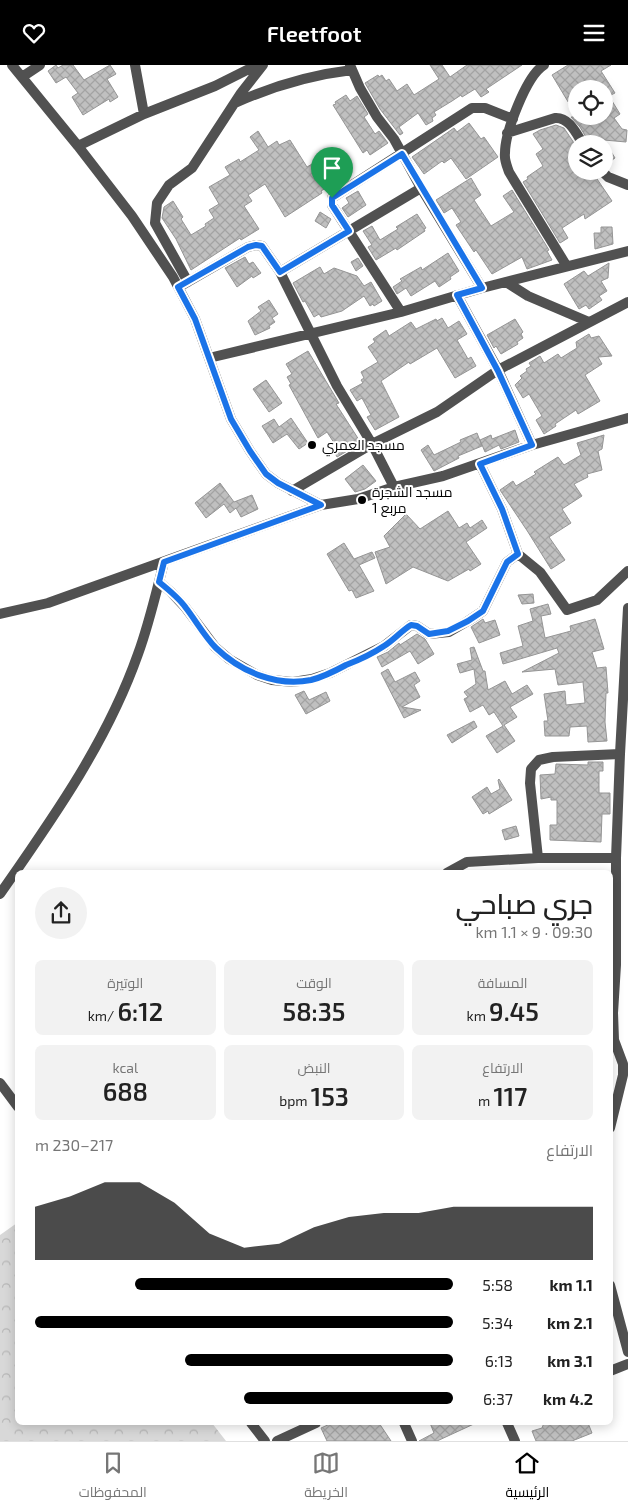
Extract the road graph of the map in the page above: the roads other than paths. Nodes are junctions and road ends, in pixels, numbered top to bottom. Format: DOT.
graph roads {
  1 [pos="12,65"];
  2 [pos="40,65"];
  3 [pos="135,65"];
  4 [pos="257,65"];
  5 [pos="263,65"];
  6 [pos="541,66"];
  7 [pos="351,68"];
  8 [pos="22,77"];
  9 [pos="235,103"];
  10 [pos="144,114"];
  11 [pos="513,119"];
  12 [pos="507,133"];
  13 [pos="577,135"];
  14 [pos="78,146"];
  15 [pos="402,154"];
  16 [pos="613,179"];
  17 [pos="628,185"];
  18 [pos="421,188"];
  19 [pos="349,231"];
  20 [pos="628,251"];
  21 [pos="566,265"];
  22 [pos="280,272"];
  23 [pos="506,282"];
  24 [pos="183,284"];
  25 [pos="482,288"];
  26 [pos="457,295"];
  27 [pos="628,301"];
  28 [pos="401,312"];
  29 [pos="589,322"];
  30 [pos="312,333"];
  31 [pos="209,358"];
  32 [pos="498,371"];
  33 [pos="628,418"];
  34 [pos="372,444"];
  35 [pos="532,445"];
  36 [pos="480,464"];
  37 [pos="394,487"];
  38 [pos="292,491"];
  39 [pos="321,505"];
  40 [pos="518,554"];
  41 [pos="164,562"];
  42 [pos="628,571"];
  43 [pos="159,582"];
  44 [pos="628,608"];
  45 [pos="0,614"];
  46 [pos="620,754"];
  47 [pos="538,858"];
  48 [pos="616,858"];
  49 [pos="16,870"];
  50 [pos="452,870"];
  51 [pos="15,872"];
  52 [pos="0,894"];
  53 [pos="613,899"];
  54 [pos="0,1083"];
  55 [pos="15,1103"];
  56 [pos="613,1116"];
  57 [pos="613,1300"];
  58 [pos="628,1352"];
  59 [pos="628,1364"];
  60 [pos="613,1370"];
  61 [pos="253,1425"];
  62 [pos="312,1425"];
  63 [pos="405,1425"];
  64 [pos="509,1425"];
  65 [pos="265,1441"];
  66 [pos="277,1441"];
  67 [pos="412,1441"];
  68 [pos="515,1441"];
  1 -- 8 [label="street"];
  2 -- 8 [label="street"];
  3 -- 10 [label="street"];
  4 -- 10 [label="street"];
  5 -- 9 [label="street"];
  6 -- 11 [label="street"];
  7 -- 9 [label="street"];
  7 -- 15 [label="street"];
  8 -- 14 [label="street"];
  9 -- 24 [label="street"];
  10 -- 14 [label="street"];
  11 -- 12 [label="street"];
  11 -- 15 [label="street"];
  12 -- 13 [label="street"];
  12 -- 21 [label="street"];
  14 -- 24 [label="street"];
  15 -- 18 [label="street"];
  15 -- 19 [label="street"];
  16 -- 17 [label="street"];
  18 -- 19 [label="street"];
  18 -- 25 [label="street"];
  19 -- 22 [label="street"];
  19 -- 28 [label="street"];
  20 -- 21 [label="street"];
  21 -- 23 [label="street"];
  22 -- 24 [label="street"];
  22 -- 30 [label="street"];
  23 -- 25 [label="street"];
  23 -- 29 [label="street"];
  24 -- 31 [label="street"];
  25 -- 26 [label="street"];
  26 -- 28 [label="street"];
  26 -- 32 [label="street"];
  27 -- 29 [label="street"];
  28 -- 30 [label="street"];
  29 -- 32 [label="street"];
  30 -- 31 [label="street"];
  30 -- 34 [label="street"];
  31 -- 38 [label="street"];
  32 -- 34 [label="street"];
  32 -- 35 [label="street"];
  33 -- 35 [label="street"];
  34 -- 37 [label="street"];
  34 -- 38 [label="street"];
  35 -- 36 [label="street"];
  36 -- 37 [label="street"];
  36 -- 40 [label="street"];
  37 -- 39 [label="street"];
  38 -- 39 [label="street"];
  39 -- 41 [label="street"];
  40 -- 42 [label="street"];
  40 -- 43 [label="street"];
  41 -- 43 [label="street"];
  41 -- 45 [label="street"];
  43 -- 49 [label="street"];
  44 -- 46 [label="street"];
  46 -- 47 [label="street"];
  46 -- 48 [label="street"];
  47 -- 48 [label="street"];
  47 -- 50 [label="street"];
  48 -- 53 [label="street"];
  51 -- 52 [label="street"];
  53 -- 56 [label="street"];
  54 -- 55 [label="street"];
  57 -- 58 [label="street"];
  59 -- 60 [label="street"];
  61 -- 65 [label="street"];
  62 -- 66 [label="street"];
  63 -- 67 [label="street"];
  64 -- 68 [label="street"];
}
